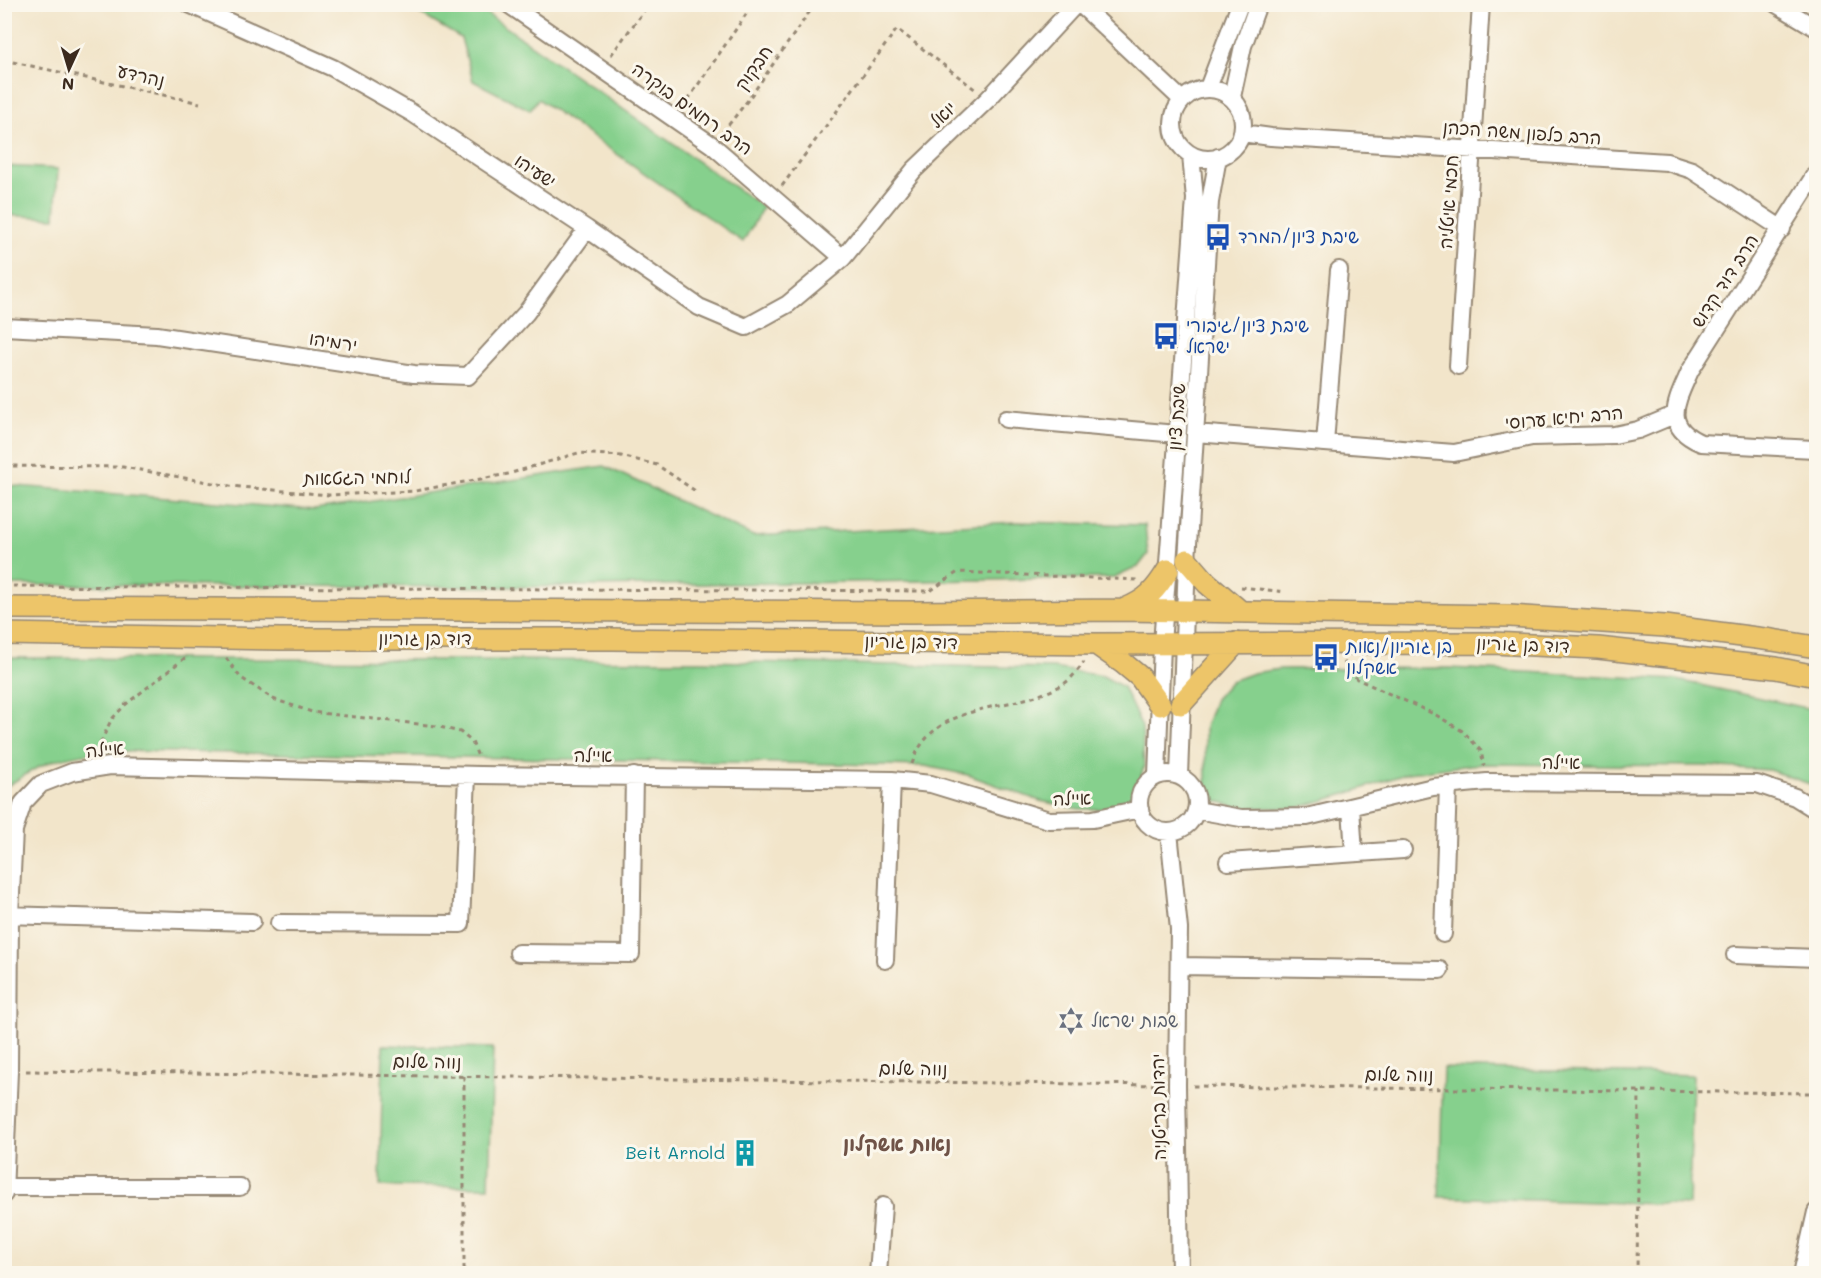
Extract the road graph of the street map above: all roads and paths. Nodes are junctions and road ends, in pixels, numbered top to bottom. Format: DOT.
graph roads {
  1 [pos="189,4"];
  2 [pos="508,4"];
  3 [pos="649,4"];
  4 [pos="753,4"];
  5 [pos="815,4"];
  6 [pos="1078,4"];
  7 [pos="1240,4"];
  8 [pos="1258,4"];
  9 [pos="1481,4"];
  10 [pos="1776,4"];
  11 [pos="1816,28"];
  12 [pos="4,60"];
  13 [pos="601,68"];
  14 [pos="1208,88"];
  15 [pos="1232,98"];
  16 [pos="988,99"];
  17 [pos="1182,100"];
  18 [pos="200,103"];
  19 [pos="675,118"];
  20 [pos="1242,133"];
  21 [pos="712,145"];
  22 [pos="1472,150"];
  23 [pos="1191,155"];
  24 [pos="1218,157"];
  25 [pos="1816,173"];
  26 [pos="774,197"];
  27 [pos="587,229"];
  28 [pos="1782,229"];
  29 [pos="843,258"];
  30 [pos="1339,270"];
  31 [pos="4,327"];
  32 [pos="1458,366"];
  33 [pos="1674,415"];
  34 [pos="1006,419"];
  35 [pos="1195,433"];
  36 [pos="1177,434"];
  37 [pos="1325,443"];
  38 [pos="1814,449"];
  39 [pos="4,466"];
  40 [pos="697,492"];
  41 [pos="1187,560"];
  42 [pos="1168,570"];
  43 [pos="1146,580"];
  44 [pos="4,585"];
  45 [pos="4,608"];
  46 [pos="1122,610"];
  47 [pos="1175,611"];
  48 [pos="1241,612"];
  49 [pos="4,634"];
  50 [pos="211,637"];
  51 [pos="1338,643"];
  52 [pos="1093,644"];
  53 [pos="1173,644"];
  54 [pos="1236,644"];
  55 [pos="1816,647"];
  56 [pos="1816,676"];
  57 [pos="1181,704"];
  58 [pos="1160,705"];
  59 [pos="90,770"];
  60 [pos="473,775"];
  61 [pos="634,776"];
  62 [pos="1157,776"];
  63 [pos="1179,776"];
  64 [pos="900,780"];
  65 [pos="1487,782"];
  66 [pos="1448,785"];
  67 [pos="1351,808"];
  68 [pos="1140,809"];
  69 [pos="1196,810"];
  70 [pos="1816,810"];
  71 [pos="1169,832"];
  72 [pos="1403,850"];
  73 [pos="1354,853"];
  74 [pos="1228,862"];
  75 [pos="7,915"];
  76 [pos="252,922"];
  77 [pos="279,923"];
  78 [pos="1443,934"];
  79 [pos="518,953"];
  80 [pos="1735,955"];
  81 [pos="1816,957"];
  82 [pos="885,960"];
  83 [pos="1179,966"];
  84 [pos="1440,970"];
  85 [pos="9,1071"];
  86 [pos="464,1076"];
  87 [pos="1177,1085"];
  88 [pos="1639,1091"];
  89 [pos="1816,1093"];
  90 [pos="5,1186"];
  91 [pos="240,1187"];
  92 [pos="4,1194"];
  93 [pos="883,1206"];
  94 [pos="1816,1212"];
  95 [pos="464,1274"];
  96 [pos="878,1274"];
  97 [pos="1180,1274"];
  98 [pos="1637,1274"];
  99 [pos="1802,1274"];
  1 -- 27 [label="street, ישעיהו"];
  2 -- 13 [label="street, הרב רחמים בוקרה"];
  3 -- 13 [label="path"];
  4 -- 19 [label="path"];
  5 -- 21 [label="path, חבקוק"];
  6 -- 16 [label="street, יואל"];
  6 -- 17 [label="street"];
  7 -- 14 [label="street"];
  8 -- 15 [label="street"];
  9 -- 22 [label="street, חכמי איטליה"];
  10 -- 11 [label="street"];
  12 -- 18 [label="path, נהרדע"];
  13 -- 19 [label="street, הרב רחמים בוקרה"];
  14 -- 15 [label="street"];
  14 -- 17 [label="street"];
  15 -- 20 [label="street"];
  16 -- 26 [label="path"];
  16 -- 29 [label="street, יואל"];
  17 -- 23 [label="street"];
  19 -- 21 [label="street, הרב רחמים בוקרה"];
  20 -- 22 [label="street, הרב כלפון משה הכהן"];
  20 -- 24 [label="street"];
  21 -- 26 [label="street, הרב רחמים בוקרה"];
  22 -- 28 [label="street, הרב כלפון משה הכהן"];
  22 -- 32 [label="street, חכמי איטליה"];
  23 -- 24 [label="street"];
  23 -- 36 [label="street, שיבת ציון"];
  24 -- 35 [label="street, שיבת ציון"];
  25 -- 28 [label="street, הרב דוד קדוש"];
  26 -- 29 [label="street, הרב רחמים בוקרה"];
  27 -- 29 [label="street, ישעיהו"];
  27 -- 31 [label="street, ירמיהו"];
  28 -- 33 [label="street, הרב דוד קדוש"];
  30 -- 37 [label="street"];
  33 -- 37 [label="street, הרב יחיא ערוסי"];
  33 -- 38 [label="street"];
  34 -- 36 [label="street"];
  35 -- 37 [label="street, הרב יחיא ערוסי"];
  35 -- 41 [label="street, שיבת ציון"];
  36 -- 42 [label="street, שיבת ציון"];
  39 -- 40 [label="path, לוחמי הגטאות"];
  41 -- 47 [label="street, שיבת ציון"];
  41 -- 48 [label="main road"];
  42 -- 46 [label="main road"];
  42 -- 47 [label="street, שיבת ציון"];
  43 -- 44 [label="path"];
  45 -- 46 [label="main road, דוד בן גוריון"];
  46 -- 47 [label="main road, דוד בן גוריון"];
  47 -- 48 [label="main road, דוד בן גוריון"];
  47 -- 53 [label="street"];
  48 -- 55 [label="main road, דוד בן גוריון"];
  49 -- 50 [label="main road, דוד בן גוריון"];
  50 -- 52 [label="main road, דוד בן גוריון"];
  50 -- 59 [label="path"];
  50 -- 60 [label="path"];
  51 -- 54 [label="main road, דוד בן גוריון"];
  51 -- 56 [label="main road, דוד בן גוריון"];
  51 -- 65 [label="path"];
  52 -- 53 [label="main road, דוד בן גוריון"];
  52 -- 58 [label="main road"];
  52 -- 64 [label="path"];
  53 -- 54 [label="main road, דוד בן גוריון"];
  53 -- 57 [label="street"];
  53 -- 58 [label="street"];
  54 -- 57 [label="main road"];
  57 -- 63 [label="street"];
  58 -- 62 [label="street"];
  59 -- 60 [label="street, איילה"];
  59 -- 75 [label="street, איילה"];
  60 -- 61 [label="street, איילה"];
  60 -- 77 [label="street"];
  61 -- 64 [label="street, איילה"];
  61 -- 79 [label="street"];
  62 -- 63 [label="street"];
  62 -- 68 [label="street"];
  63 -- 69 [label="street"];
  64 -- 68 [label="street, איילה"];
  64 -- 82 [label="street"];
  65 -- 66 [label="street, איילה"];
  65 -- 70 [label="street, איילה"];
  66 -- 67 [label="street, איילה"];
  66 -- 78 [label="street"];
  67 -- 69 [label="street, איילה"];
  67 -- 73 [label="street"];
  68 -- 71 [label="street"];
  69 -- 71 [label="street"];
  71 -- 83 [label="street, יהדות בריטניה"];
  72 -- 73 [label="street"];
  73 -- 74 [label="street"];
  75 -- 76 [label="street"];
  75 -- 85 [label="street"];
  80 -- 81 [label="street"];
  83 -- 84 [label="street"];
  83 -- 87 [label="street, יהדות בריטניה"];
  85 -- 86 [label="path, נווה שלום"];
  85 -- 90 [label="street"];
  86 -- 87 [label="path, נווה שלום"];
  86 -- 95 [label="path"];
  87 -- 88 [label="path, נווה שלום"];
  87 -- 97 [label="street, יהדות בריטניה"];
  88 -- 89 [label="path, נווה שלום"];
  88 -- 98 [label="path"];
  90 -- 91 [label="street"];
  90 -- 92 [label="street"];
  93 -- 96 [label="street"];
  94 -- 99 [label="street"];
}
